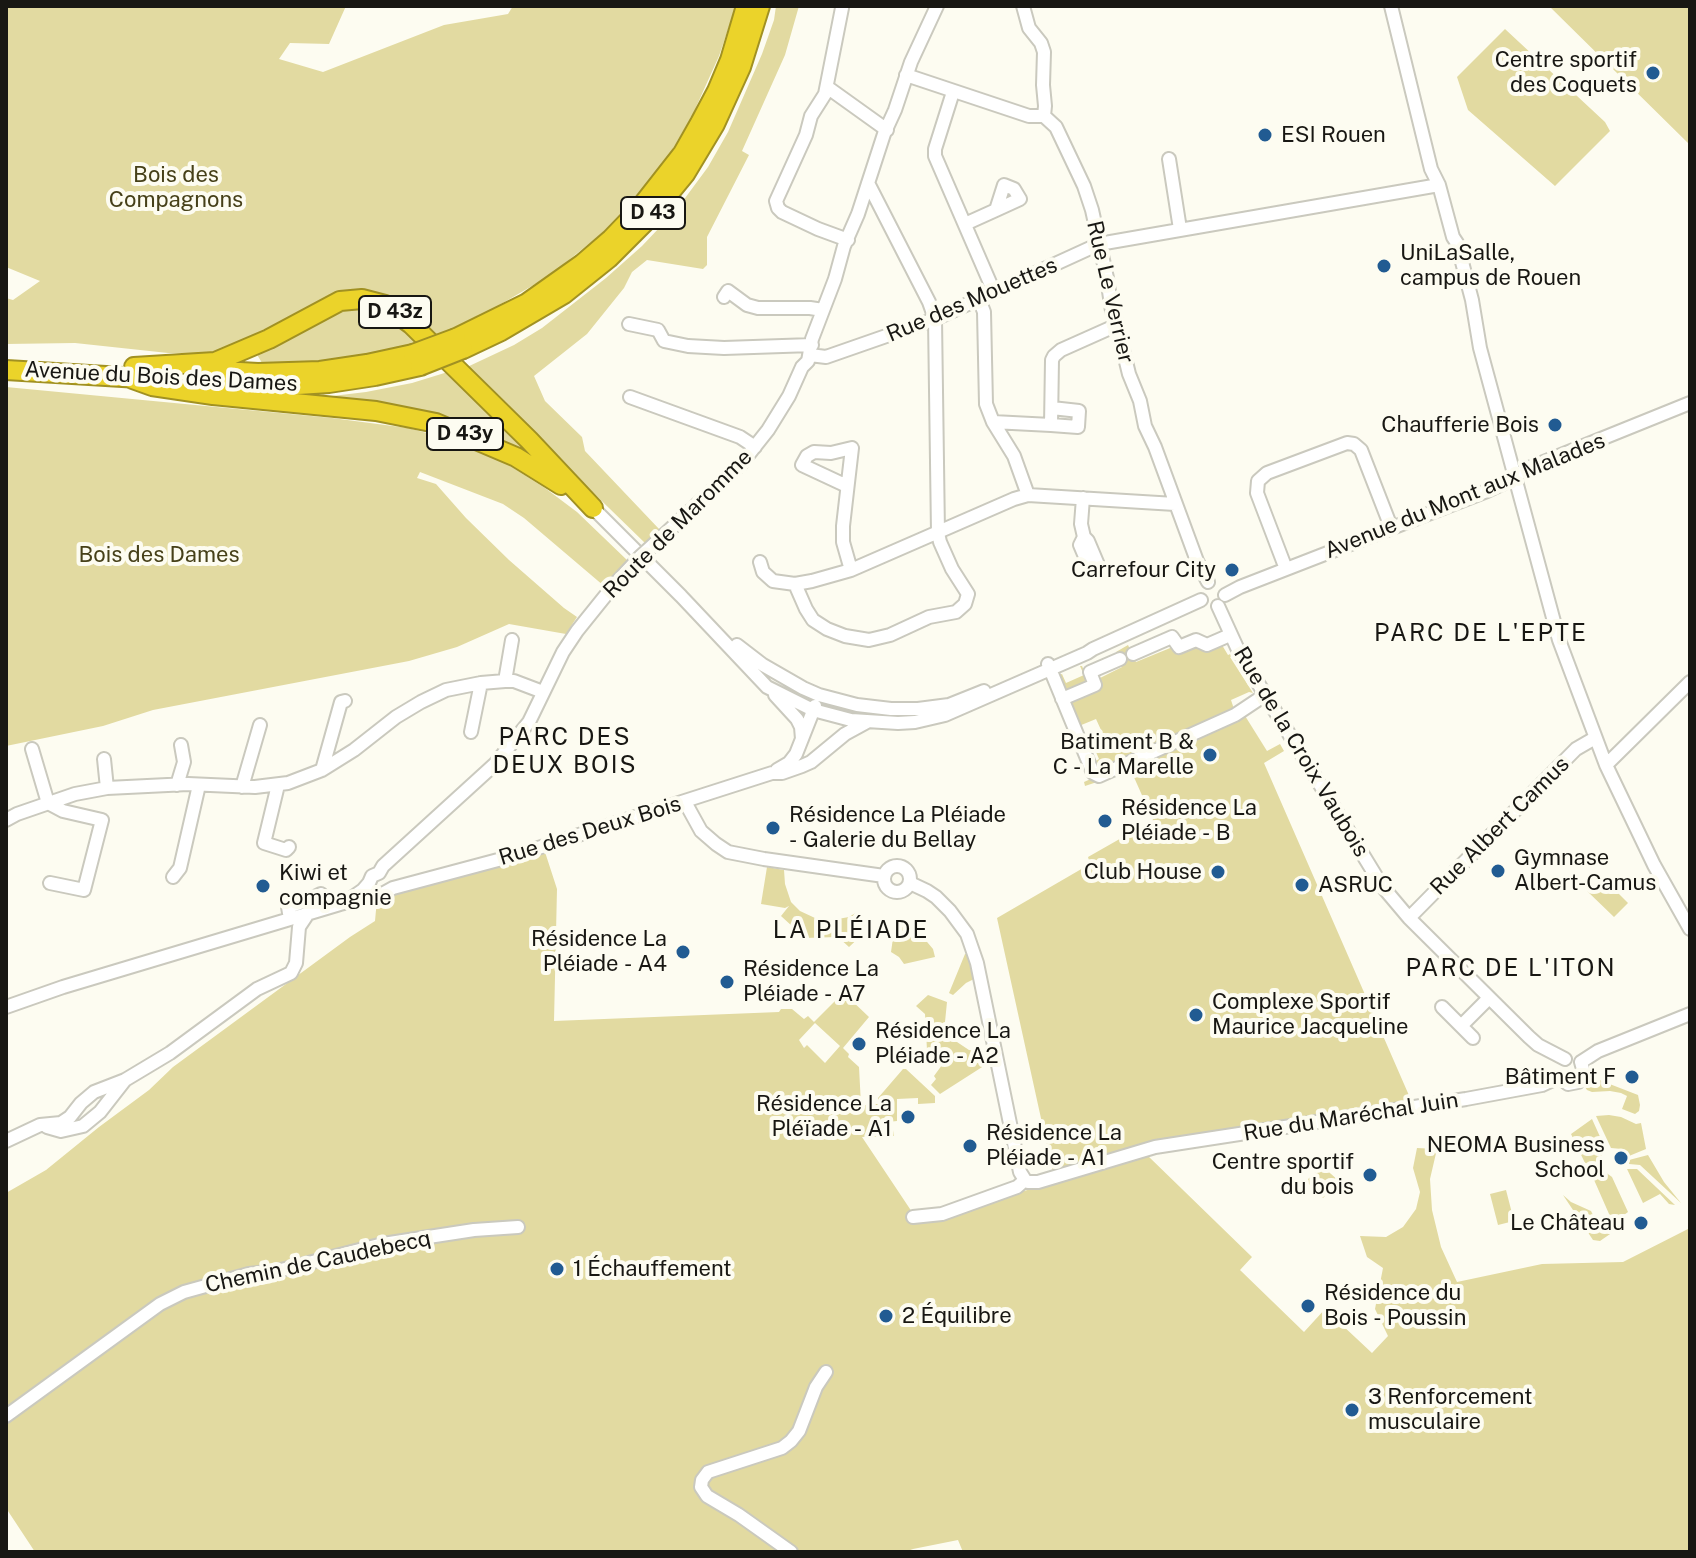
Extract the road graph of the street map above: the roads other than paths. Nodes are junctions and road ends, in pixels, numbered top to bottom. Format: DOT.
graph roads {
  1 [pos="746,6"];
  2 [pos="760,6"];
  3 [pos="937,6"];
  4 [pos="1023,6"];
  5 [pos="1391,6"];
  6 [pos="1398,6"];
  7 [pos="842,8"];
  8 [pos="906,75"];
  9 [pos="827,87"];
  10 [pos="953,92"];
  11 [pos="1044,116"];
  12 [pos="887,130"];
  13 [pos="1169,159"];
  14 [pos="868,183"];
  15 [pos="1439,185"];
  16 [pos="996,210"];
  17 [pos="965,224"];
  18 [pos="1180,229"];
  19 [pos="848,240"];
  20 [pos="1099,244"];
  21 [pos="994,292"];
  22 [pos="724,297"];
  23 [pos="979,299"];
  24 [pos="823,310"];
  25 [pos="935,319"];
  26 [pos="629,324"];
  27 [pos="1117,325"];
  28 [pos="460,344"];
  29 [pos="811,350"];
  30 [pos="6,360"];
  31 [pos="6,370"];
  32 [pos="130,372"];
  33 [pos="630,397"];
  34 [pos="1690,403"];
  35 [pos="1052,408"];
  36 [pos="993,422"];
  37 [pos="1051,425"];
  38 [pos="755,447"];
  39 [pos="1515,477"];
  40 [pos="847,486"];
  41 [pos="1028,495"];
  42 [pos="1083,498"];
  43 [pos="1175,504"];
  44 [pos="593,508"];
  45 [pos="1391,527"];
  46 [pos="938,533"];
  47 [pos="1084,537"];
  48 [pos="760,562"];
  49 [pos="1286,569"];
  50 [pos="851,570"];
  51 [pos="1208,582"];
  52 [pos="795,584"];
  53 [pos="681,596"];
  54 [pos="1222,596"];
  55 [pos="1201,600"];
  56 [pos="1230,635"];
  57 [pos="512,640"];
  58 [pos="1133,654"];
  59 [pos="1120,659"];
  60 [pos="1050,669"];
  61 [pos="505,681"];
  62 [pos="1690,682"];
  63 [pos="481,683"];
  64 [pos="767,687"];
  65 [pos="543,692"];
  66 [pos="819,695"];
  67 [pos="1265,695"];
  68 [pos="1062,699"];
  69 [pos="838,700"];
  70 [pos="345,701"];
  71 [pos="813,710"];
  72 [pos="833,716"];
  73 [pos="867,722"];
  74 [pos="260,725"];
  75 [pos="471,732"];
  76 [pos="1595,738"];
  77 [pos="802,742"];
  78 [pos="181,745"];
  79 [pos="32,749"];
  80 [pos="822,753"];
  81 [pos="104,759"];
  82 [pos="1606,765"];
  83 [pos="322,770"];
  84 [pos="772,773"];
  85 [pos="177,785"];
  86 [pos="199,785"];
  87 [pos="278,785"];
  88 [pos="242,787"];
  89 [pos="107,788"];
  90 [pos="685,802"];
  91 [pos="48,803"];
  92 [pos="6,820"];
  93 [pos="289,847"];
  94 [pos="884,876"];
  95 [pos="173,877"];
  96 [pos="382,882"];
  97 [pos="50,883"];
  98 [pos="910,883"];
  99 [pos="321,894"];
  100 [pos="307,915"];
  101 [pos="1409,918"];
  102 [pos="290,919"];
  103 [pos="1690,929"];
  104 [pos="1489,998"];
  105 [pos="6,1007"];
  106 [pos="1442,1007"];
  107 [pos="1690,1014"];
  108 [pos="1461,1026"];
  109 [pos="1473,1038"];
  110 [pos="1565,1059"];
  111 [pos="1581,1062"];
  112 [pos="1559,1077"];
  113 [pos="125,1080"];
  114 [pos="97,1091"];
  115 [pos="109,1101"];
  116 [pos="40,1125"];
  117 [pos="6,1141"];
  118 [pos="1025,1180"];
  119 [pos="913,1217"];
  120 [pos="518,1227"];
  121 [pos="826,1372"];
  122 [pos="9,1414"];
  123 [pos="791,1552"];
  1 -- 28 [label="highway, Avenue du Bois des Dames / D 43"];
  2 -- 28 [label="highway, Avenue du Bois des Dames / D 43"];
  3 -- 8 [label="street, Route de Maromme"];
  4 -- 11 [label="street"];
  5 -- 15 [label="street"];
  6 -- 15 [label="street"];
  7 -- 9 [label="street"];
  8 -- 10 [label="street"];
  8 -- 12 [label="street, Route de Maromme"];
  9 -- 12 [label="street"];
  9 -- 19 [label="street"];
  10 -- 11 [label="street"];
  10 -- 17 [label="street"];
  11 -- 20 [label="street, Rue Le Verrier"];
  12 -- 14 [label="street, Route de Maromme"];
  13 -- 18 [label="street"];
  14 -- 19 [label="street, Route de Maromme"];
  14 -- 25 [label="street"];
  15 -- 18 [label="street, Rue des Mouettes"];
  15 -- 39 [label="street"];
  16 -- 17 [label="street"];
  17 -- 21 [label="street"];
  18 -- 20 [label="street, Rue des Mouettes"];
  19 -- 24 [label="street, Route de Maromme"];
  20 -- 21 [label="street, Rue des Mouettes"];
  20 -- 27 [label="street, Rue Le Verrier"];
  21 -- 23 [label="street, Rue des Mouettes"];
  22 -- 24 [label="street"];
  23 -- 25 [label="street, Rue des Mouettes"];
  23 -- 36 [label="street"];
  24 -- 29 [label="street, Route de Maromme"];
  25 -- 29 [label="street, Rue des Mouettes"];
  25 -- 46 [label="street"];
  26 -- 29 [label="street, Rue des Mouettes"];
  27 -- 35 [label="street"];
  27 -- 43 [label="street, Rue Le Verrier"];
  28 -- 32 [label="highway, Avenue du Bois des Dames / D 43, bridge"];
  29 -- 38 [label="street, Route de Maromme"];
  30 -- 32 [label="highway, Avenue du Bois des Dames / D 43"];
  31 -- 32 [label="highway, Avenue du Bois des Dames / D 43"];
  32 -- 44 [label="highway, D 43y"];
  32 -- 44 [label="highway, D 43z"];
  33 -- 38 [label="street"];
  34 -- 39 [label="street, Avenue du Mont aux Malades"];
  35 -- 37 [label="street"];
  35 -- 37 [label="street"];
  36 -- 37 [label="street"];
  36 -- 41 [label="street"];
  38 -- 65 [label="street, Route de Maromme, bridge"];
  39 -- 45 [label="street, Avenue du Mont aux Malades"];
  39 -- 76 [label="street"];
  40 -- 50 [label="street"];
  41 -- 42 [label="street"];
  41 -- 46 [label="street"];
  42 -- 43 [label="street"];
  42 -- 47 [label="street"];
  43 -- 51 [label="street, Rue Le Verrier"];
  44 -- 53 [label="street, D 43y"];
  45 -- 49 [label="street, Avenue du Mont aux Malades"];
  45 -- 49 [label="street"];
  46 -- 50 [label="street"];
  46 -- 52 [label="street"];
  48 -- 52 [label="street"];
  49 -- 54 [label="street, Avenue du Mont aux Malades"];
  50 -- 52 [label="street"];
  51 -- 54 [label="street"];
  51 -- 55 [label="street"];
  53 -- 64 [label="street, D 43y"];
  53 -- 66 [label="street"];
  54 -- 55 [label="street"];
  54 -- 56 [label="street, Rue de la Croix Vaubois"];
  55 -- 60 [label="street"];
  56 -- 58 [label="street"];
  56 -- 67 [label="street, Rue de la Croix Vaubois"];
  57 -- 61 [label="street"];
  59 -- 68 [label="street"];
  60 -- 68 [label="street"];
  60 -- 69 [label="street"];
  60 -- 73 [label="street, D 43y"];
  61 -- 63 [label="street"];
  61 -- 65 [label="street"];
  62 -- 82 [label="street"];
  63 -- 75 [label="street"];
  63 -- 83 [label="street"];
  64 -- 71 [label="street, D 43y"];
  64 -- 77 [label="street"];
  65 -- 96 [label="street, Route de Maromme"];
  66 -- 69 [label="street"];
  66 -- 71 [label="street, Rue des Deux Bois"];
  67 -- 68 [label="street"];
  67 -- 101 [label="street, Rue de la Croix Vaubois"];
  69 -- 72 [label="street"];
  70 -- 83 [label="street"];
  71 -- 72 [label="street, D 43y"];
  71 -- 77 [label="street, Rue des Deux Bois"];
  72 -- 73 [label="street, D 43y"];
  72 -- 80 [label="street"];
  73 -- 80 [label="street, Rue des Deux Bois"];
  74 -- 88 [label="street"];
  76 -- 82 [label="street"];
  76 -- 101 [label="street, Rue Albert Camus"];
  77 -- 84 [label="street, Rue des Deux Bois"];
  78 -- 85 [label="street"];
  79 -- 91 [label="street"];
  80 -- 84 [label="street, Rue des Deux Bois"];
  81 -- 89 [label="street"];
  82 -- 103 [label="street"];
  83 -- 87 [label="street"];
  84 -- 90 [label="street, Rue des Deux Bois"];
  85 -- 86 [label="street"];
  85 -- 89 [label="street"];
  86 -- 88 [label="street"];
  86 -- 95 [label="street"];
  87 -- 88 [label="street"];
  87 -- 93 [label="street"];
  89 -- 91 [label="street"];
  90 -- 94 [label="street"];
  90 -- 96 [label="street, Rue des Deux Bois"];
  91 -- 92 [label="street"];
  91 -- 97 [label="street"];
  94 -- 98 [label="street"];
  94 -- 98 [label="street"];
  96 -- 100 [label="street"];
  98 -- 118 [label="street"];
  99 -- 102 [label="street"];
  100 -- 102 [label="street"];
  100 -- 113 [label="street"];
  101 -- 104 [label="street, Rue de la Croix Vaubois"];
  102 -- 105 [label="street"];
  104 -- 108 [label="street"];
  104 -- 110 [label="street, Rue de la Croix Vaubois"];
  106 -- 108 [label="street"];
  107 -- 111 [label="street"];
  108 -- 109 [label="street"];
  110 -- 111 [label="street"];
  110 -- 112 [label="street"];
  111 -- 112 [label="street"];
  112 -- 118 [label="street, Rue du Maréchal Juin"];
  113 -- 114 [label="street"];
  113 -- 115 [label="street"];
  114 -- 115 [label="street"];
  114 -- 116 [label="street"];
  115 -- 116 [label="street"];
  116 -- 117 [label="street"];
  118 -- 119 [label="street, Rue du Maréchal Juin"];
  120 -- 122 [label="street, Chemin de Caudebecq"];
  121 -- 123 [label="street"];
}
